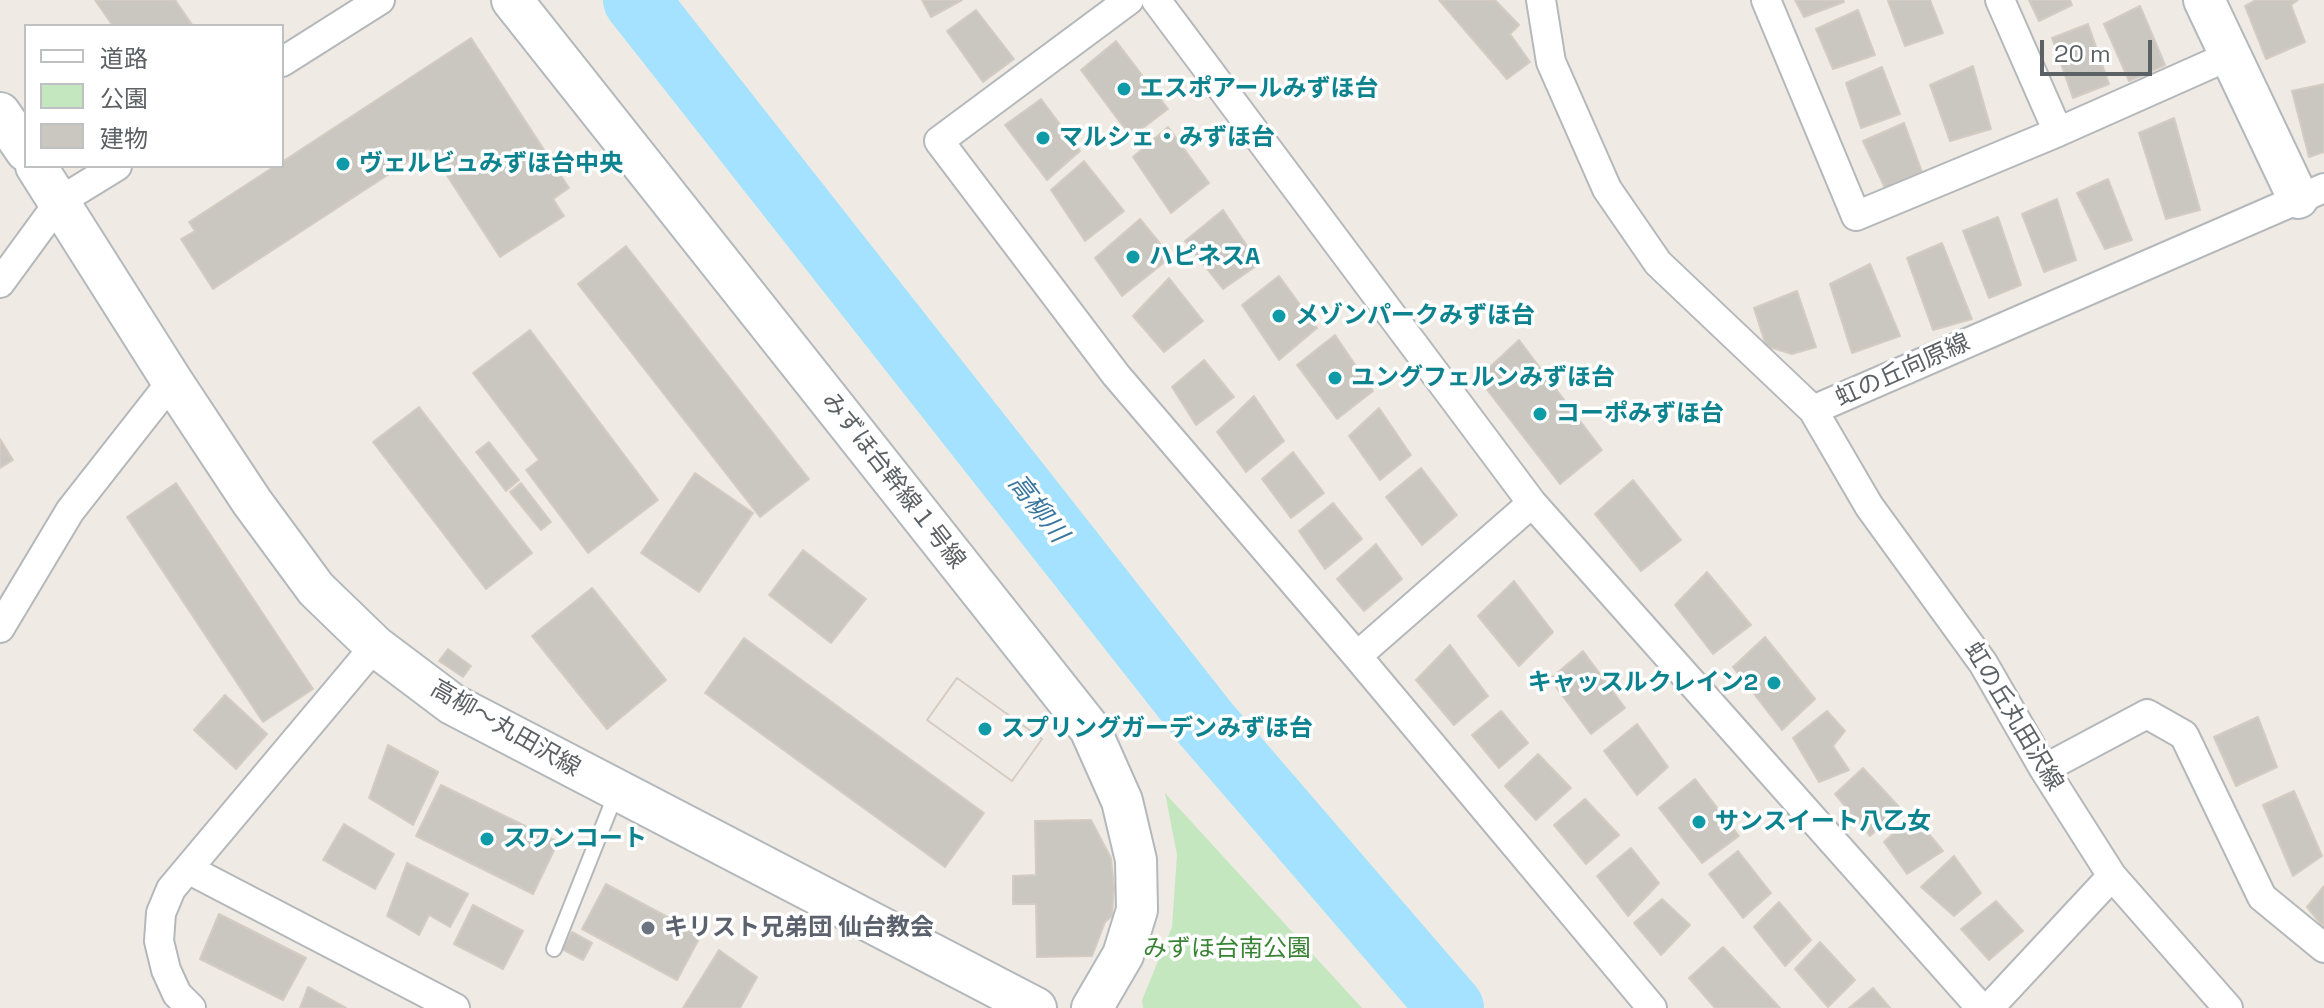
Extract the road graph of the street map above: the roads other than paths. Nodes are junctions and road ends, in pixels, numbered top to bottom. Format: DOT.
graph roads {
  1 [pos="380,0"];
  2 [pos="512,0"];
  3 [pos="1129,0"];
  4 [pos="1156,0"];
  5 [pos="1541,0"];
  6 [pos="1766,0"];
  7 [pos="2000,0"];
  8 [pos="2204,0"];
  9 [pos="2229,56"];
  10 [pos="284,61"];
  11 [pos="0,113"];
  12 [pos="2058,132"];
  13 [pos="24,148"];
  14 [pos="37,168"];
  15 [pos="114,168"];
  16 [pos="2311,193"];
  17 [pos="60,201"];
  18 [pos="0,283"];
  19 [pos="172,381"];
  20 [pos="1813,410"];
  21 [pos="1532,503"];
  22 [pos="0,628"];
  23 [pos="375,646"];
  24 [pos="1357,656"];
  25 [pos="2044,769"];
  26 [pos="617,791"];
  27 [pos="188,869"];
  28 [pos="2112,876"];
  29 [pos="2324,948"];
  30 [pos="554,949"];
  31 [pos="191,1008"];
  32 [pos="455,1008"];
  33 [pos="1036,1008"];
  34 [pos="1092,1008"];
  35 [pos="1652,1008"];
  36 [pos="1981,1008"];
  37 [pos="1989,1008"];
  38 [pos="2228,1008"];
  1 -- 10 [label="street"];
  2 -- 34 [label="street, みずほ台幹線１号線"];
  3 -- 24 [label="street"];
  4 -- 21 [label="street"];
  5 -- 20 [label="street, 虹の丘向原線"];
  6 -- 12 [label="street"];
  7 -- 12 [label="street"];
  8 -- 9 [label="street"];
  9 -- 12 [label="street"];
  9 -- 16 [label="street"];
  11 -- 13 [label="street"];
  14 -- 17 [label="street, 高柳～丸田沢線"];
  15 -- 17 [label="street"];
  16 -- 20 [label="street, 虹の丘向原線"];
  17 -- 18 [label="street"];
  17 -- 19 [label="street, 高柳～丸田沢線"];
  19 -- 22 [label="street"];
  19 -- 23 [label="street, 高柳～丸田沢線"];
  20 -- 25 [label="street, 虹の丘丸田沢線"];
  21 -- 24 [label="street"];
  21 -- 36 [label="street"];
  23 -- 26 [label="street, 高柳～丸田沢線"];
  23 -- 27 [label="street"];
  24 -- 35 [label="street"];
  25 -- 28 [label="street, 虹の丘丸田沢線"];
  25 -- 29 [label="street"];
  26 -- 30 [label="lane"];
  26 -- 33 [label="street, 高柳～丸田沢線"];
  27 -- 31 [label="street"];
  27 -- 32 [label="street"];
  28 -- 37 [label="street"];
  28 -- 38 [label="street, 虹の丘丸田沢線"];
}
